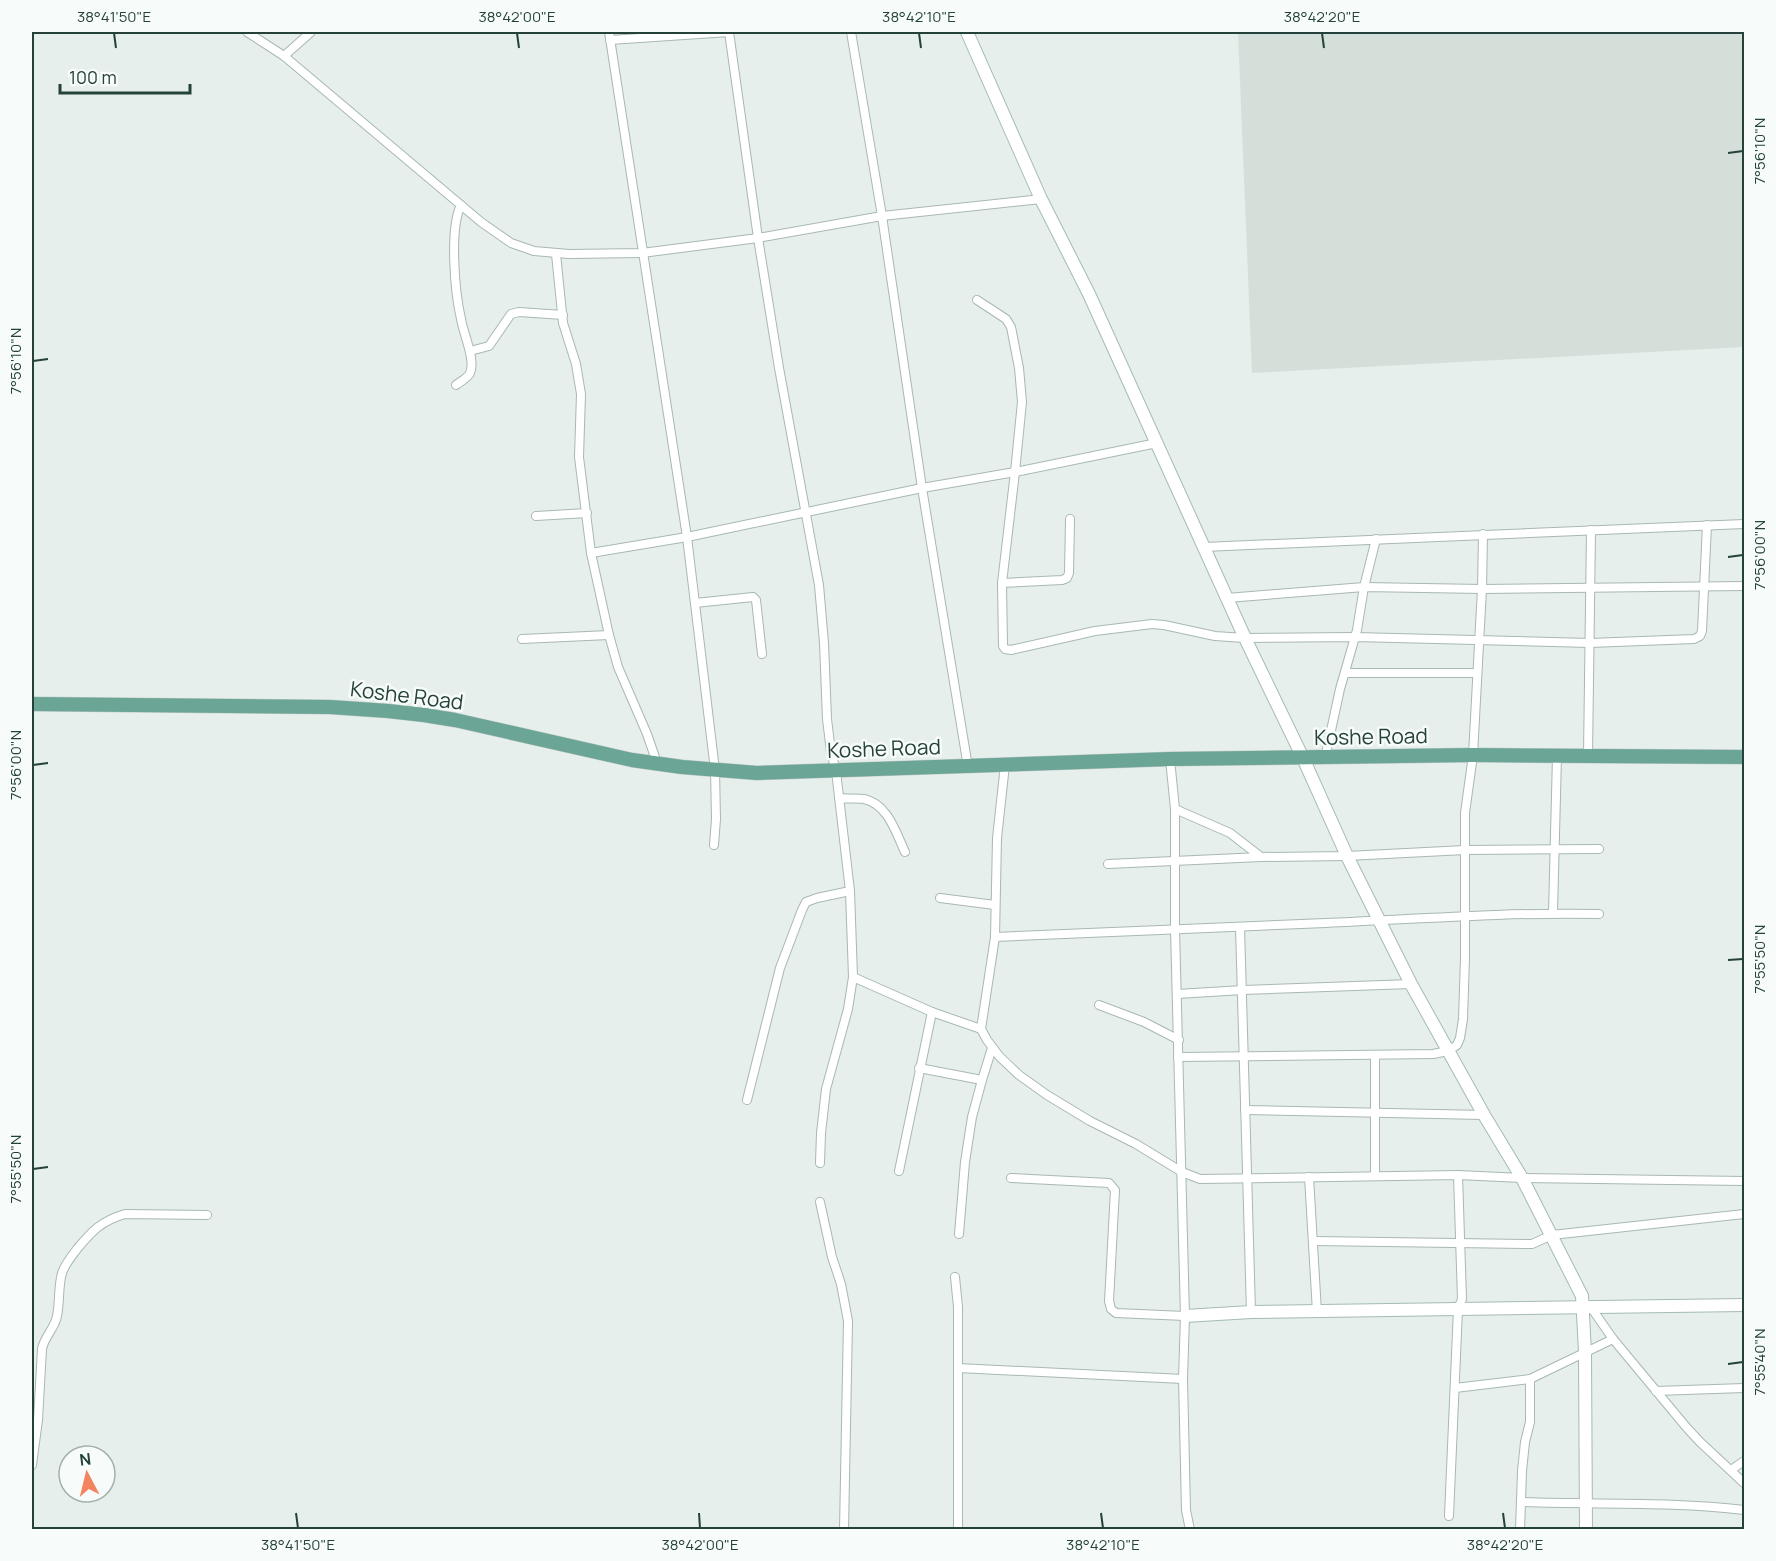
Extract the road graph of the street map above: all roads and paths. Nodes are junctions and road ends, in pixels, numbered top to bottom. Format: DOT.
graph roads {
  1 [pos="247,32"];
  2 [pos="310,32"];
  3 [pos="729,32"];
  4 [pos="852,32"];
  5 [pos="967,32"];
  6 [pos="610,36"];
  7 [pos="284,56"];
  8 [pos="1041,199"];
  9 [pos="461,205"];
  10 [pos="882,216"];
  11 [pos="758,238"];
  12 [pos="642,253"];
  13 [pos="556,254"];
  14 [pos="977,300"];
  15 [pos="562,315"];
  16 [pos="470,351"];
  17 [pos="456,385"];
  18 [pos="1157,443"];
  19 [pos="1015,472"];
  20 [pos="922,488"];
  21 [pos="805,512"];
  22 [pos="587,513"];
  23 [pos="536,516"];
  24 [pos="1070,519"];
  25 [pos="1744,524"];
  26 [pos="1707,525"];
  27 [pos="1591,530"];
  28 [pos="1483,534"];
  29 [pos="687,537"];
  30 [pos="1376,539"];
  31 [pos="1204,547"];
  32 [pos="591,554"];
  33 [pos="1002,583"];
  34 [pos="1704,586"];
  35 [pos="1744,586"];
  36 [pos="1364,587"];
  37 [pos="1590,587"];
  38 [pos="1482,589"];
  39 [pos="1227,598"];
  40 [pos="695,603"];
  41 [pos="609,635"];
  42 [pos="1245,638"];
  43 [pos="1355,638"];
  44 [pos="522,639"];
  45 [pos="1478,640"];
  46 [pos="1590,643"];
  47 [pos="762,654"];
  48 [pos="1345,673"];
  49 [pos="1477,673"];
  50 [pos="32,704"];
  51 [pos="1473,755"];
  52 [pos="1588,755"];
  53 [pos="1557,756"];
  54 [pos="1744,757"];
  55 [pos="1303,758"];
  56 [pos="1325,758"];
  57 [pos="1170,759"];
  58 [pos="657,763"];
  59 [pos="1005,765"];
  60 [pos="968,766"];
  61 [pos="715,770"];
  62 [pos="836,771"];
  63 [pos="839,798"];
  64 [pos="1175,809"];
  65 [pos="714,845"];
  66 [pos="1553,849"];
  67 [pos="1599,849"];
  68 [pos="1465,850"];
  69 [pos="905,852"];
  70 [pos="1347,856"];
  71 [pos="1261,857"];
  72 [pos="1174,861"];
  73 [pos="1108,864"];
  74 [pos="850,891"];
  75 [pos="939,898"];
  76 [pos="995,905"];
  77 [pos="1553,913"];
  78 [pos="1599,914"];
  79 [pos="1465,915"];
  80 [pos="1379,921"];
  81 [pos="1240,927"];
  82 [pos="1175,929"];
  83 [pos="995,937"];
  84 [pos="853,977"];
  85 [pos="1412,984"];
  86 [pos="1243,990"];
  87 [pos="1177,994"];
  88 [pos="1098,1005"];
  89 [pos="932,1012"];
  90 [pos="981,1029"];
  91 [pos="1179,1040"];
  92 [pos="992,1048"];
  93 [pos="1448,1051"];
  94 [pos="1244,1055"];
  95 [pos="1375,1056"];
  96 [pos="1178,1057"];
  97 [pos="919,1068"];
  98 [pos="982,1080"];
  99 [pos="747,1100"];
  100 [pos="1245,1110"];
  101 [pos="1375,1113"];
  102 [pos="1484,1115"];
  103 [pos="820,1163"];
  104 [pos="899,1171"];
  105 [pos="1182,1172"];
  106 [pos="1458,1175"];
  107 [pos="1375,1176"];
  108 [pos="1011,1178"];
  109 [pos="1246,1178"];
  110 [pos="1309,1178"];
  111 [pos="1522,1178"];
  112 [pos="1744,1181"];
  113 [pos="820,1202"];
  114 [pos="1744,1214"];
  115 [pos="207,1215"];
  116 [pos="959,1234"];
  117 [pos="1552,1235"];
  118 [pos="1313,1241"];
  119 [pos="1460,1244"];
  120 [pos="955,1277"];
  121 [pos="1744,1305"];
  122 [pos="1586,1306"];
  123 [pos="1458,1309"];
  124 [pos="1251,1312"];
  125 [pos="1317,1312"];
  126 [pos="1185,1316"];
  127 [pos="1612,1339"];
  128 [pos="1585,1352"];
  129 [pos="958,1368"];
  130 [pos="1183,1379"];
  131 [pos="1530,1379"];
  132 [pos="1455,1388"];
  133 [pos="1744,1388"];
  134 [pos="1656,1391"];
  135 [pos="1744,1461"];
  136 [pos="32,1466"];
  137 [pos="1731,1470"];
  138 [pos="1744,1484"];
  139 [pos="1521,1502"];
  140 [pos="1586,1505"];
  141 [pos="1744,1510"];
  142 [pos="1449,1516"];
  143 [pos="844,1530"];
  144 [pos="957,1530"];
  145 [pos="1190,1530"];
  146 [pos="1520,1530"];
  147 [pos="1586,1530"];
  1 -- 7 [label="street"];
  2 -- 7 [label="street"];
  3 -- 6 [label="street"];
  3 -- 11 [label="street"];
  4 -- 10 [label="street"];
  5 -- 8 [label="street"];
  6 -- 12 [label="street"];
  7 -- 9 [label="street"];
  8 -- 10 [label="street"];
  8 -- 18 [label="street"];
  9 -- 13 [label="street"];
  9 -- 16 [label="street"];
  10 -- 11 [label="street"];
  10 -- 20 [label="street"];
  11 -- 12 [label="street"];
  11 -- 21 [label="street"];
  12 -- 13 [label="street"];
  12 -- 29 [label="street"];
  13 -- 15 [label="street"];
  14 -- 19 [label="street"];
  15 -- 16 [label="street"];
  15 -- 22 [label="street"];
  16 -- 17 [label="street"];
  18 -- 19 [label="street"];
  18 -- 31 [label="street"];
  19 -- 20 [label="street"];
  19 -- 33 [label="street"];
  20 -- 21 [label="street"];
  20 -- 60 [label="street"];
  21 -- 29 [label="street"];
  21 -- 62 [label="street"];
  22 -- 23 [label="street"];
  22 -- 32 [label="street"];
  24 -- 33 [label="street"];
  25 -- 26 [label="street"];
  26 -- 27 [label="street"];
  26 -- 34 [label="street"];
  27 -- 28 [label="street"];
  27 -- 37 [label="street"];
  28 -- 30 [label="street"];
  28 -- 38 [label="street"];
  29 -- 32 [label="street"];
  29 -- 40 [label="street"];
  30 -- 31 [label="street"];
  30 -- 36 [label="street"];
  31 -- 39 [label="street"];
  32 -- 41 [label="street"];
  33 -- 42 [label="street"];
  34 -- 35 [label="street"];
  34 -- 37 [label="street"];
  34 -- 46 [label="street"];
  36 -- 38 [label="street"];
  36 -- 39 [label="street"];
  36 -- 43 [label="street"];
  37 -- 38 [label="street"];
  37 -- 46 [label="street"];
  38 -- 45 [label="street"];
  39 -- 42 [label="street"];
  40 -- 47 [label="street"];
  40 -- 61 [label="street"];
  41 -- 44 [label="street"];
  41 -- 58 [label="street"];
  42 -- 43 [label="street"];
  42 -- 55 [label="street"];
  43 -- 45 [label="street"];
  43 -- 48 [label="street"];
  45 -- 46 [label="street"];
  45 -- 49 [label="street"];
  46 -- 52 [label="street"];
  48 -- 49 [label="street"];
  48 -- 56 [label="street"];
  49 -- 51 [label="street"];
  50 -- 58 [label="main road, Koshe Road"];
  51 -- 53 [label="main road, Koshe Road"];
  51 -- 56 [label="main road, Koshe Road"];
  51 -- 68 [label="street"];
  52 -- 53 [label="main road, Koshe Road"];
  52 -- 54 [label="main road, Koshe Road"];
  53 -- 66 [label="street"];
  55 -- 56 [label="main road, Koshe Road"];
  55 -- 57 [label="main road, Koshe Road"];
  55 -- 70 [label="street"];
  57 -- 59 [label="main road, Koshe Road"];
  57 -- 64 [label="street"];
  58 -- 61 [label="main road, Koshe Road"];
  59 -- 60 [label="main road, Koshe Road"];
  59 -- 76 [label="street"];
  60 -- 62 [label="main road, Koshe Road"];
  61 -- 62 [label="main road, Koshe Road"];
  61 -- 65 [label="street"];
  62 -- 63 [label="street"];
  63 -- 69 [label="street"];
  63 -- 74 [label="street"];
  64 -- 71 [label="street"];
  64 -- 72 [label="street"];
  66 -- 67 [label="street"];
  66 -- 68 [label="street"];
  66 -- 77 [label="street"];
  68 -- 70 [label="street"];
  68 -- 79 [label="street"];
  70 -- 71 [label="street"];
  70 -- 80 [label="street"];
  71 -- 72 [label="street"];
  72 -- 73 [label="street"];
  72 -- 82 [label="street"];
  74 -- 84 [label="street"];
  74 -- 99 [label="street"];
  75 -- 76 [label="street"];
  76 -- 83 [label="street"];
  77 -- 78 [label="street"];
  77 -- 79 [label="street"];
  79 -- 80 [label="street"];
  79 -- 93 [label="street"];
  80 -- 81 [label="street"];
  80 -- 85 [label="street"];
  81 -- 82 [label="street"];
  81 -- 86 [label="street"];
  82 -- 83 [label="street"];
  82 -- 87 [label="street"];
  83 -- 90 [label="street"];
  84 -- 89 [label="street"];
  84 -- 103 [label="street"];
  85 -- 86 [label="street"];
  85 -- 93 [label="street"];
  86 -- 87 [label="street"];
  86 -- 94 [label="street"];
  87 -- 91 [label="street"];
  88 -- 91 [label="street"];
  89 -- 90 [label="street"];
  89 -- 97 [label="street"];
  90 -- 92 [label="street"];
  91 -- 96 [label="street"];
  92 -- 98 [label="street"];
  92 -- 105 [label="street"];
  93 -- 95 [label="street"];
  93 -- 102 [label="street"];
  94 -- 95 [label="street"];
  94 -- 96 [label="street"];
  94 -- 100 [label="street"];
  95 -- 101 [label="street"];
  96 -- 105 [label="street"];
  97 -- 98 [label="street"];
  97 -- 104 [label="street"];
  98 -- 116 [label="street"];
  100 -- 101 [label="street"];
  100 -- 109 [label="street"];
  101 -- 102 [label="street"];
  101 -- 107 [label="street"];
  102 -- 111 [label="street"];
  105 -- 109 [label="street"];
  105 -- 126 [label="street"];
  106 -- 107 [label="street"];
  106 -- 111 [label="street"];
  106 -- 119 [label="street"];
  107 -- 110 [label="street"];
  108 -- 126 [label="street"];
  109 -- 110 [label="street"];
  109 -- 124 [label="street"];
  110 -- 118 [label="street"];
  111 -- 112 [label="street"];
  111 -- 117 [label="street"];
  113 -- 143 [label="street"];
  114 -- 117 [label="street"];
  115 -- 136 [label="street"];
  117 -- 119 [label="street"];
  117 -- 122 [label="street"];
  118 -- 119 [label="street"];
  118 -- 125 [label="street"];
  119 -- 123 [label="street"];
  120 -- 129 [label="street"];
  121 -- 122 [label="street"];
  122 -- 123 [label="street"];
  122 -- 127 [label="street"];
  122 -- 128 [label="street"];
  123 -- 125 [label="street"];
  123 -- 132 [label="street"];
  124 -- 125 [label="street"];
  124 -- 126 [label="street"];
  126 -- 130 [label="street"];
  127 -- 128 [label="street"];
  127 -- 134 [label="street"];
  128 -- 131 [label="street"];
  128 -- 140 [label="street"];
  129 -- 130 [label="street"];
  129 -- 144 [label="street"];
  130 -- 145 [label="street"];
  131 -- 132 [label="street"];
  131 -- 139 [label="street"];
  132 -- 142 [label="street"];
  133 -- 134 [label="street"];
  134 -- 137 [label="street"];
  135 -- 137 [label="street"];
  137 -- 138 [label="street"];
  139 -- 140 [label="street"];
  139 -- 146 [label="street"];
  140 -- 141 [label="street"];
  140 -- 147 [label="street"];
}
